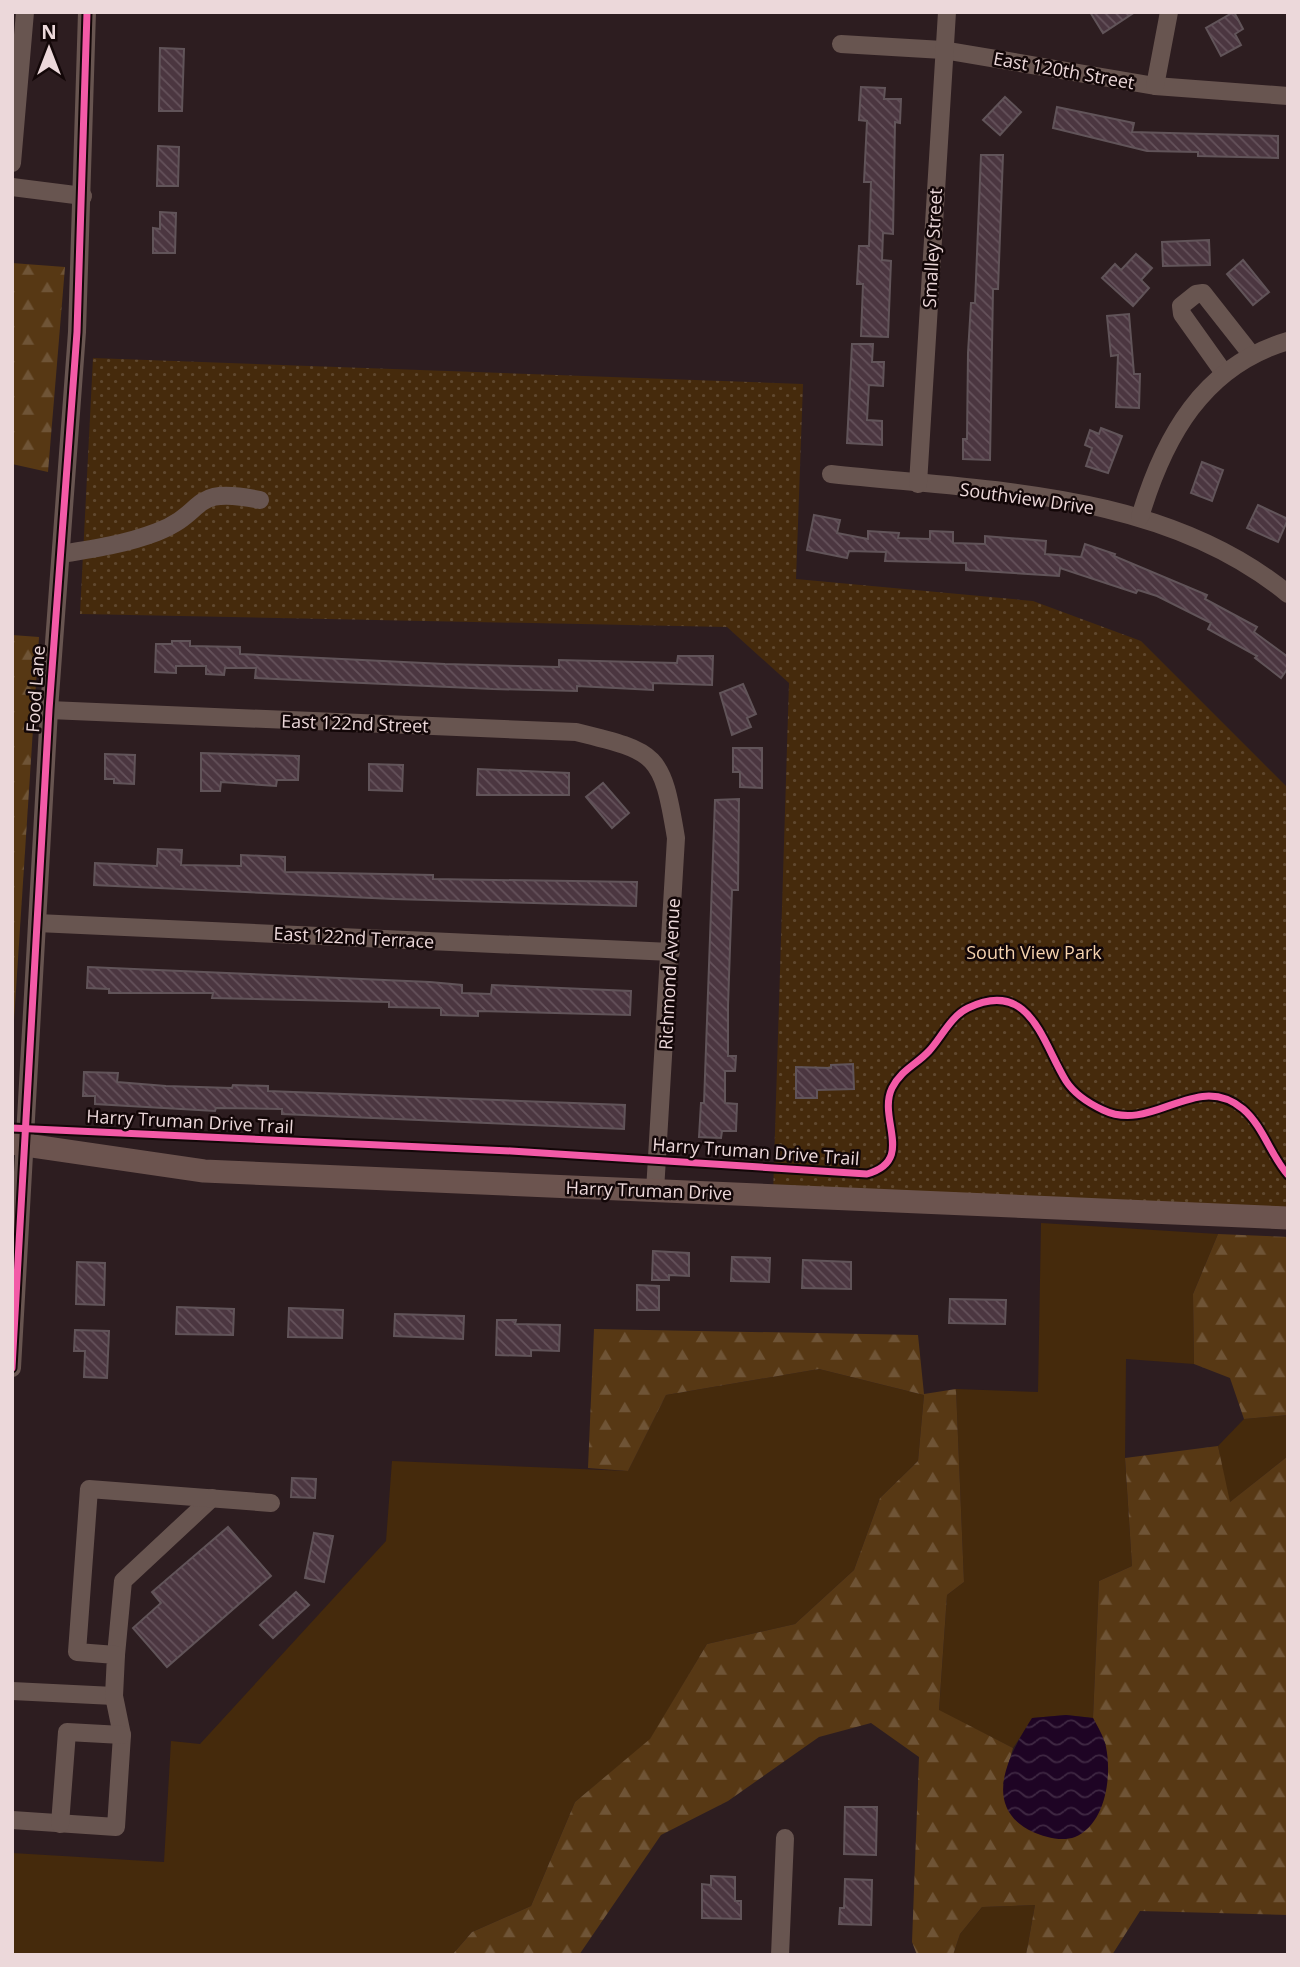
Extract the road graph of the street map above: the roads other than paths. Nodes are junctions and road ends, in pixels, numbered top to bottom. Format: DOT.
graph roads {
  1 [pos="25,12"];
  2 [pos="87,12"];
  3 [pos="947,12"];
  4 [pos="1169,12"];
  5 [pos="841,44"];
  6 [pos="943,50"];
  7 [pos="1155,86"];
  8 [pos="1288,96"];
  9 [pos="12,163"];
  10 [pos="12,187"];
  11 [pos="83,196"];
  12 [pos="1288,341"];
  13 [pos="1251,354"];
  14 [pos="1224,373"];
  15 [pos="831,474"];
  16 [pos="918,484"];
  17 [pos="260,500"];
  18 [pos="1140,517"];
  19 [pos="61,554"];
  20 [pos="1288,594"];
  21 [pos="49,710"];
  22 [pos="654,762"];
  23 [pos="37,923"];
  24 [pos="671,952"];
  25 [pos="19,1143"];
  26 [pos="655,1191"];
  27 [pos="1288,1218"];
  28 [pos="14,1326"];
  29 [pos="12,1368"];
  30 [pos="212,1498"];
  31 [pos="271,1503"];
  32 [pos="116,1655"];
  33 [pos="12,1691"];
  34 [pos="114,1696"];
  35 [pos="122,1735"];
  36 [pos="12,1820"];
  37 [pos="60,1824"];
  38 [pos="785,1838"];
  39 [pos="780,1955"];
  1 -- 9 [label="street"];
  2 -- 11 [label="street, Food Lane"];
  3 -- 6 [label="street, Smalley Street"];
  4 -- 7 [label="street"];
  5 -- 6 [label="street, East 120th Street"];
  6 -- 7 [label="street, East 120th Street"];
  6 -- 16 [label="street, Smalley Street"];
  7 -- 8 [label="street, East 120th Street"];
  10 -- 11 [label="street"];
  11 -- 19 [label="street, Food Lane"];
  12 -- 13 [label="street"];
  13 -- 14 [label="street"];
  13 -- 14 [label="street"];
  14 -- 18 [label="street"];
  15 -- 16 [label="street, Southview Drive"];
  16 -- 18 [label="street, Southview Drive"];
  17 -- 19 [label="street"];
  18 -- 20 [label="street, Southview Drive"];
  19 -- 21 [label="street, Food Lane"];
  21 -- 22 [label="street, East 122nd Street"];
  21 -- 23 [label="street, Food Lane"];
  22 -- 24 [label="street, Richmond Avenue"];
  23 -- 24 [label="street, East 122nd Terrace"];
  23 -- 25 [label="street, Food Lane"];
  24 -- 26 [label="street, Richmond Avenue"];
  25 -- 26 [label="main road, Harry Truman Drive"];
  25 -- 28 [label="street, Food Lane"];
  26 -- 27 [label="main road, Harry Truman Drive"];
  28 -- 29 [label="street, Food Lane"];
  30 -- 31 [label="street"];
  30 -- 32 [label="street"];
  30 -- 32 [label="street"];
  32 -- 34 [label="street"];
  33 -- 34 [label="street"];
  34 -- 35 [label="street"];
  35 -- 37 [label="street"];
  35 -- 37 [label="street"];
  36 -- 37 [label="street"];
  38 -- 39 [label="street"];
}
